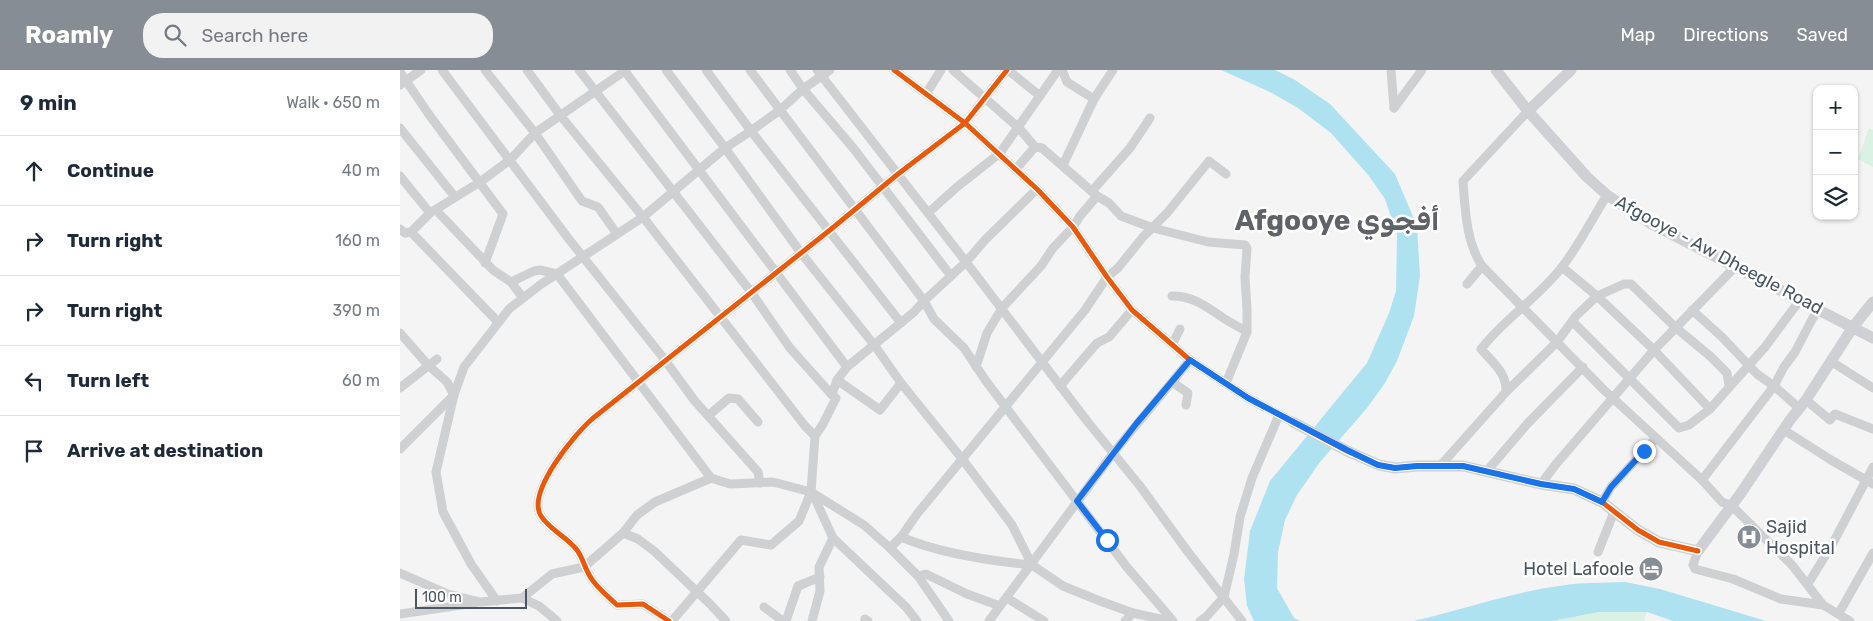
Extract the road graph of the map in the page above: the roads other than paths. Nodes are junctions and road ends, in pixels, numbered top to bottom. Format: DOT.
graph roads {
  1 [pos="422,70"];
  2 [pos="442,70"];
  3 [pos="484,70"];
  4 [pos="527,70"];
  5 [pos="579,70"];
  6 [pos="625,70"];
  7 [pos="666,70"];
  8 [pos="706,70"];
  9 [pos="750,70"];
  10 [pos="790,70"];
  11 [pos="830,70"];
  12 [pos="894,70"];
  13 [pos="941,70"];
  14 [pos="953,70"];
  15 [pos="1008,70"];
  16 [pos="1058,70"];
  17 [pos="1062,70"];
  18 [pos="1113,70"];
  19 [pos="1391,70"];
  20 [pos="1422,70"];
  21 [pos="1496,70"];
  22 [pos="1571,70"];
  23 [pos="400,72"];
  24 [pos="820,73"];
  25 [pos="403,83"];
  26 [pos="803,88"];
  27 [pos="596,92"];
  28 [pos="926,94"];
  29 [pos="1040,96"];
  30 [pos="986,98"];
  31 [pos="1094,99"];
  32 [pos="780,110"];
  33 [pos="1528,111"];
  34 [pos="560,115"];
  35 [pos="1150,118"];
  36 [pos="965,123"];
  37 [pos="400,128"];
  38 [pos="1019,128"];
  39 [pos="751,131"];
  40 [pos="535,133"];
  41 [pos="1035,147"];
  42 [pos="725,148"];
  43 [pos="1000,153"];
  44 [pos="510,160"];
  45 [pos="1063,165"];
  46 [pos="1016,169"];
  47 [pos="698,170"];
  48 [pos="898,174"];
  49 [pos="1226,174"];
  50 [pos="400,176"];
  51 [pos="480,182"];
  52 [pos="882,188"];
  53 [pos="1037,189"];
  54 [pos="673,191"];
  55 [pos="1094,193"];
  56 [pos="1607,195"];
  57 [pos="455,198"];
  58 [pos="856,209"];
  59 [pos="433,211"];
  60 [pos="928,213"];
  61 [pos="643,217"];
  62 [pos="1073,227"];
  63 [pos="1153,228"];
  64 [pos="400,230"];
  65 [pos="830,230"];
  66 [pos="411,232"];
  67 [pos="617,234"];
  68 [pos="801,253"];
  69 [pos="584,257"];
  70 [pos="485,262"];
  71 [pos="966,262"];
  72 [pos="1482,266"];
  73 [pos="1562,267"];
  74 [pos="1735,267"];
  75 [pos="776,272"];
  76 [pos="557,274"];
  77 [pos="951,276"];
  78 [pos="1107,277"];
  79 [pos="510,282"];
  80 [pos="1467,284"];
  81 [pos="751,292"];
  82 [pos="1172,296"];
  83 [pos="1597,296"];
  84 [pos="523,298"];
  85 [pos="1800,300"];
  86 [pos="924,301"];
  87 [pos="1873,302"];
  88 [pos="1002,308"];
  89 [pos="1523,308"];
  90 [pos="1818,308"];
  91 [pos="1132,310"];
  92 [pos="1692,310"];
  93 [pos="720,316"];
  94 [pos="498,322"];
  95 [pos="1572,322"];
  96 [pos="901,323"];
  97 [pos="1675,327"];
  98 [pos="1853,327"];
  99 [pos="1180,329"];
  100 [pos="1247,332"];
  101 [pos="1873,338"];
  102 [pos="402,339"];
  103 [pos="1556,342"];
  104 [pos="1172,344"];
  105 [pos="875,346"];
  106 [pos="1654,350"];
  107 [pos="437,359"];
  108 [pos="665,360"];
  109 [pos="1190,360"];
  110 [pos="1042,362"];
  111 [pos="1832,362"];
  112 [pos="1748,364"];
  113 [pos="428,365"];
  114 [pos="976,367"];
  115 [pos="1583,367"];
  116 [pos="847,368"];
  117 [pos="1630,379"];
  118 [pos="837,380"];
  119 [pos="638,382"];
  120 [pos="1172,382"];
  121 [pos="901,383"];
  122 [pos="1226,383"];
  123 [pos="1060,386"];
  124 [pos="1729,386"];
  125 [pos="1774,386"];
  126 [pos="400,388"];
  127 [pos="1873,388"];
  128 [pos="1506,392"];
  129 [pos="454,395"];
  130 [pos="832,395"];
  131 [pos="1613,398"];
  132 [pos="1803,404"];
  133 [pos="1186,405"];
  134 [pos="1005,407"];
  135 [pos="1710,409"];
  136 [pos="709,415"];
  137 [pos="1279,415"];
  138 [pos="758,422"];
  139 [pos="1293,422"];
  140 [pos="1873,429"];
  141 [pos="1784,430"];
  142 [pos="815,436"];
  143 [pos="1656,438"];
  144 [pos="400,449"];
  145 [pos="1114,452"];
  146 [pos="963,460"];
  147 [pos="1441,465"];
  148 [pos="1873,467"];
  149 [pos="1487,471"];
  150 [pos="712,478"];
  151 [pos="1702,480"];
  152 [pos="1870,482"];
  153 [pos="760,483"];
  154 [pos="1541,484"];
  155 [pos="811,492"];
  156 [pos="1077,501"];
  157 [pos="1602,502"];
  158 [pos="1732,506"];
  159 [pos="1614,512"];
  160 [pos="623,533"];
  161 [pos="901,537"];
  162 [pos="833,538"];
  163 [pos="890,548"];
  164 [pos="1598,552"];
  165 [pos="1698,552"];
  166 [pos="1873,553"];
  167 [pos="1032,564"];
  168 [pos="584,567"];
  169 [pos="400,573"];
  170 [pos="918,576"];
  171 [pos="820,577"];
  172 [pos="1808,584"];
  173 [pos="697,591"];
  174 [pos="1224,597"];
  175 [pos="522,598"];
  176 [pos="1007,598"];
  177 [pos="496,601"];
  178 [pos="480,602"];
  179 [pos="1823,605"];
  180 [pos="1000,606"];
  181 [pos="764,607"];
  182 [pos="1133,613"];
  183 [pos="1839,613"];
  184 [pos="400,614"];
  185 [pos="557,621"];
  186 [pos="671,621"];
  187 [pos="726,621"];
  188 [pos="785,621"];
  189 [pos="812,621"];
  190 [pos="917,621"];
  191 [pos="949,621"];
  192 [pos="989,621"];
  193 [pos="1044,621"];
  194 [pos="1125,621"];
  195 [pos="1171,621"];
  196 [pos="1200,621"];
  197 [pos="1242,621"];
  198 [pos="1850,621"];
  1 -- 25 [label="street"];
  2 -- 44 [label="street"];
  3 -- 40 [label="street"];
  4 -- 34 [label="street"];
  5 -- 27 [label="street"];
  6 -- 27 [label="street"];
  6 -- 47 [label="street"];
  7 -- 42 [label="street"];
  8 -- 39 [label="street"];
  9 -- 32 [label="street"];
  10 -- 26 [label="street"];
  11 -- 24 [label="street"];
  12 -- 28 [label="street"];
  13 -- 28 [label="street"];
  14 -- 30 [label="street"];
  15 -- 29 [label="street"];
  15 -- 30 [label="street"];
  16 -- 29 [label="street"];
  17 -- 31 [label="street"];
  18 -- 31 [label="street"];
  19 -- 20 [label="street"];
  21 -- 33 [label="street, Afgooye - Aw Dheegle Road"];
  22 -- 33 [label="street"];
  23 -- 25 [label="street"];
  24 -- 26 [label="street"];
  24 -- 48 [label="street"];
  25 -- 51 [label="street"];
  26 -- 32 [label="street"];
  26 -- 52 [label="street"];
  27 -- 34 [label="street"];
  27 -- 54 [label="street"];
  28 -- 36 [label="street"];
  29 -- 38 [label="street"];
  30 -- 36 [label="street"];
  30 -- 38 [label="street"];
  31 -- 45 [label="street"];
  32 -- 39 [label="street"];
  32 -- 58 [label="street"];
  33 -- 56 [label="street, Afgooye - Aw Dheegle Road"];
  33 -- 72 [label="street"];
  34 -- 40 [label="street"];
  34 -- 61 [label="street"];
  35 -- 55 [label="street"];
  36 -- 43 [label="street"];
  36 -- 48 [label="street"];
  37 -- 57 [label="street"];
  38 -- 41 [label="street"];
  38 -- 43 [label="street"];
  39 -- 42 [label="street"];
  39 -- 65 [label="street"];
  40 -- 44 [label="street"];
  40 -- 67 [label="street"];
  41 -- 45 [label="street"];
  41 -- 46 [label="street"];
  42 -- 47 [label="street"];
  42 -- 68 [label="street"];
  43 -- 46 [label="street"];
  43 -- 60 [label="street"];
  44 -- 51 [label="street"];
  44 -- 69 [label="street"];
  45 -- 55 [label="street"];
  46 -- 53 [label="street"];
  47 -- 54 [label="street"];
  47 -- 75 [label="street"];
  48 -- 52 [label="street"];
  48 -- 60 [label="street"];
  49 -- 63 [label="street"];
  50 -- 59 [label="street"];
  51 -- 57 [label="street"];
  51 -- 70 [label="street"];
  52 -- 58 [label="street"];
  52 -- 77 [label="street"];
  53 -- 62 [label="street"];
  53 -- 71 [label="street"];
  54 -- 61 [label="street"];
  54 -- 81 [label="street"];
  55 -- 62 [label="street"];
  55 -- 63 [label="street"];
  56 -- 73 [label="street"];
  56 -- 74 [label="street, Afgooye - Aw Dheegle Road"];
  57 -- 59 [label="street"];
  58 -- 65 [label="street"];
  58 -- 86 [label="street"];
  59 -- 66 [label="street"];
  59 -- 70 [label="street"];
  60 -- 71 [label="street"];
  61 -- 67 [label="street"];
  61 -- 93 [label="street"];
  62 -- 78 [label="street"];
  62 -- 88 [label="street"];
  63 -- 78 [label="street"];
  63 -- 100 [label="street"];
  64 -- 66 [label="street"];
  65 -- 68 [label="street"];
  65 -- 96 [label="street"];
  66 -- 94 [label="street"];
  67 -- 69 [label="street"];
  68 -- 75 [label="street"];
  68 -- 105 [label="street"];
  69 -- 76 [label="street"];
  69 -- 108 [label="street"];
  70 -- 79 [label="street"];
  71 -- 77 [label="street"];
  71 -- 88 [label="street"];
  72 -- 80 [label="street"];
  72 -- 89 [label="street"];
  73 -- 83 [label="street"];
  73 -- 89 [label="street"];
  74 -- 85 [label="street, Afgooye - Aw Dheegle Road"];
  74 -- 92 [label="street"];
  75 -- 81 [label="street"];
  75 -- 116 [label="street"];
  76 -- 79 [label="street"];
  76 -- 84 [label="street"];
  76 -- 119 [label="street"];
  77 -- 86 [label="street"];
  78 -- 91 [label="street"];
  78 -- 110 [label="street"];
  79 -- 84 [label="street"];
  81 -- 93 [label="street"];
  81 -- 130 [label="street"];
  82 -- 100 [label="street"];
  83 -- 95 [label="street"];
  83 -- 97 [label="street"];
  83 -- 106 [label="street"];
  84 -- 94 [label="street"];
  85 -- 90 [label="street, Afgooye - Aw Dheegle Road"];
  85 -- 112 [label="street"];
  86 -- 96 [label="street"];
  86 -- 114 [label="street"];
  87 -- 98 [label="street"];
  88 -- 110 [label="street"];
  88 -- 114 [label="street"];
  89 -- 103 [label="street"];
  89 -- 128 [label="street"];
  90 -- 98 [label="street, Afgooye - Aw Dheegle Road"];
  90 -- 125 [label="street"];
  91 -- 104 [label="street"];
  91 -- 123 [label="street"];
  92 -- 97 [label="street"];
  92 -- 112 [label="street"];
  93 -- 108 [label="street"];
  93 -- 142 [label="street"];
  94 -- 129 [label="street"];
  95 -- 103 [label="street"];
  95 -- 117 [label="street"];
  96 -- 105 [label="street"];
  97 -- 106 [label="street"];
  97 -- 124 [label="street"];
  98 -- 101 [label="street, Afgooye - Aw Dheegle Road"];
  98 -- 111 [label="street"];
  99 -- 104 [label="street"];
  100 -- 122 [label="street"];
  102 -- 113 [label="street"];
  103 -- 115 [label="street"];
  103 -- 128 [label="street"];
  104 -- 109 [label="street"];
  105 -- 116 [label="street"];
  105 -- 121 [label="street"];
  106 -- 117 [label="street"];
  106 -- 135 [label="street"];
  107 -- 113 [label="street"];
  108 -- 119 [label="street"];
  108 -- 136 [label="street"];
  109 -- 120 [label="street"];
  109 -- 122 [label="street"];
  110 -- 123 [label="street"];
  110 -- 134 [label="street"];
  111 -- 127 [label="street"];
  111 -- 132 [label="street"];
  112 -- 124 [label="street"];
  112 -- 125 [label="street"];
  113 -- 126 [label="street"];
  113 -- 129 [label="street"];
  114 -- 134 [label="street"];
  115 -- 131 [label="street"];
  115 -- 149 [label="street"];
  116 -- 118 [label="street"];
  117 -- 131 [label="street"];
  117 -- 135 [label="street"];
  118 -- 121 [label="street"];
  118 -- 130 [label="street"];
  119 -- 150 [label="street"];
  119 -- 168 [label="street"];
  120 -- 133 [label="street"];
  120 -- 145 [label="street"];
  121 -- 146 [label="street"];
  122 -- 137 [label="street"];
  123 -- 145 [label="street"];
  124 -- 135 [label="street"];
  125 -- 132 [label="street"];
  125 -- 151 [label="street"];
  128 -- 147 [label="street"];
  129 -- 144 [label="street"];
  129 -- 177 [label="street"];
  130 -- 142 [label="street"];
  131 -- 143 [label="street"];
  131 -- 154 [label="street"];
  132 -- 140 [label="street"];
  132 -- 141 [label="street"];
  134 -- 146 [label="street"];
  134 -- 156 [label="street"];
  136 -- 138 [label="street"];
  136 -- 153 [label="street"];
  137 -- 139 [label="street"];
  137 -- 174 [label="street"];
  139 -- 147 [label="street"];
  141 -- 152 [label="street"];
  141 -- 158 [label="street"];
  142 -- 155 [label="street"];
  143 -- 151 [label="street"];
  143 -- 157 [label="street"];
  145 -- 156 [label="street"];
  145 -- 174 [label="street"];
  146 -- 161 [label="street"];
  146 -- 167 [label="street"];
  147 -- 149 [label="street"];
  148 -- 152 [label="street"];
  149 -- 154 [label="street"];
  150 -- 153 [label="street"];
  150 -- 160 [label="street"];
  151 -- 158 [label="street"];
  152 -- 172 [label="street"];
  153 -- 155 [label="street"];
  154 -- 157 [label="street"];
  155 -- 162 [label="street"];
  155 -- 163 [label="street"];
  155 -- 173 [label="street"];
  156 -- 167 [label="street"];
  156 -- 195 [label="street"];
  157 -- 159 [label="street"];
  158 -- 165 [label="street"];
  158 -- 172 [label="street"];
  159 -- 164 [label="street"];
  159 -- 165 [label="street"];
  160 -- 168 [label="street"];
  160 -- 173 [label="street"];
  161 -- 163 [label="street"];
  161 -- 167 [label="street"];
  162 -- 171 [label="street"];
  162 -- 190 [label="street"];
  163 -- 170 [label="street"];
  165 -- 179 [label="street"];
  166 -- 183 [label="street"];
  167 -- 176 [label="street"];
  167 -- 182 [label="street"];
  168 -- 175 [label="street"];
  168 -- 186 [label="street"];
  169 -- 178 [label="street"];
  170 -- 180 [label="street"];
  170 -- 191 [label="street"];
  171 -- 188 [label="street"];
  171 -- 189 [label="street"];
  172 -- 179 [label="street"];
  173 -- 186 [label="street"];
  173 -- 187 [label="street"];
  174 -- 196 [label="street"];
  174 -- 197 [label="street"];
  175 -- 177 [label="street"];
  175 -- 185 [label="street"];
  176 -- 180 [label="street"];
  176 -- 193 [label="street"];
  177 -- 178 [label="street"];
  178 -- 184 [label="street"];
  179 -- 183 [label="street"];
  180 -- 192 [label="street"];
  181 -- 188 [label="street"];
  182 -- 194 [label="street"];
  182 -- 195 [label="street"];
  183 -- 198 [label="street"];
}
